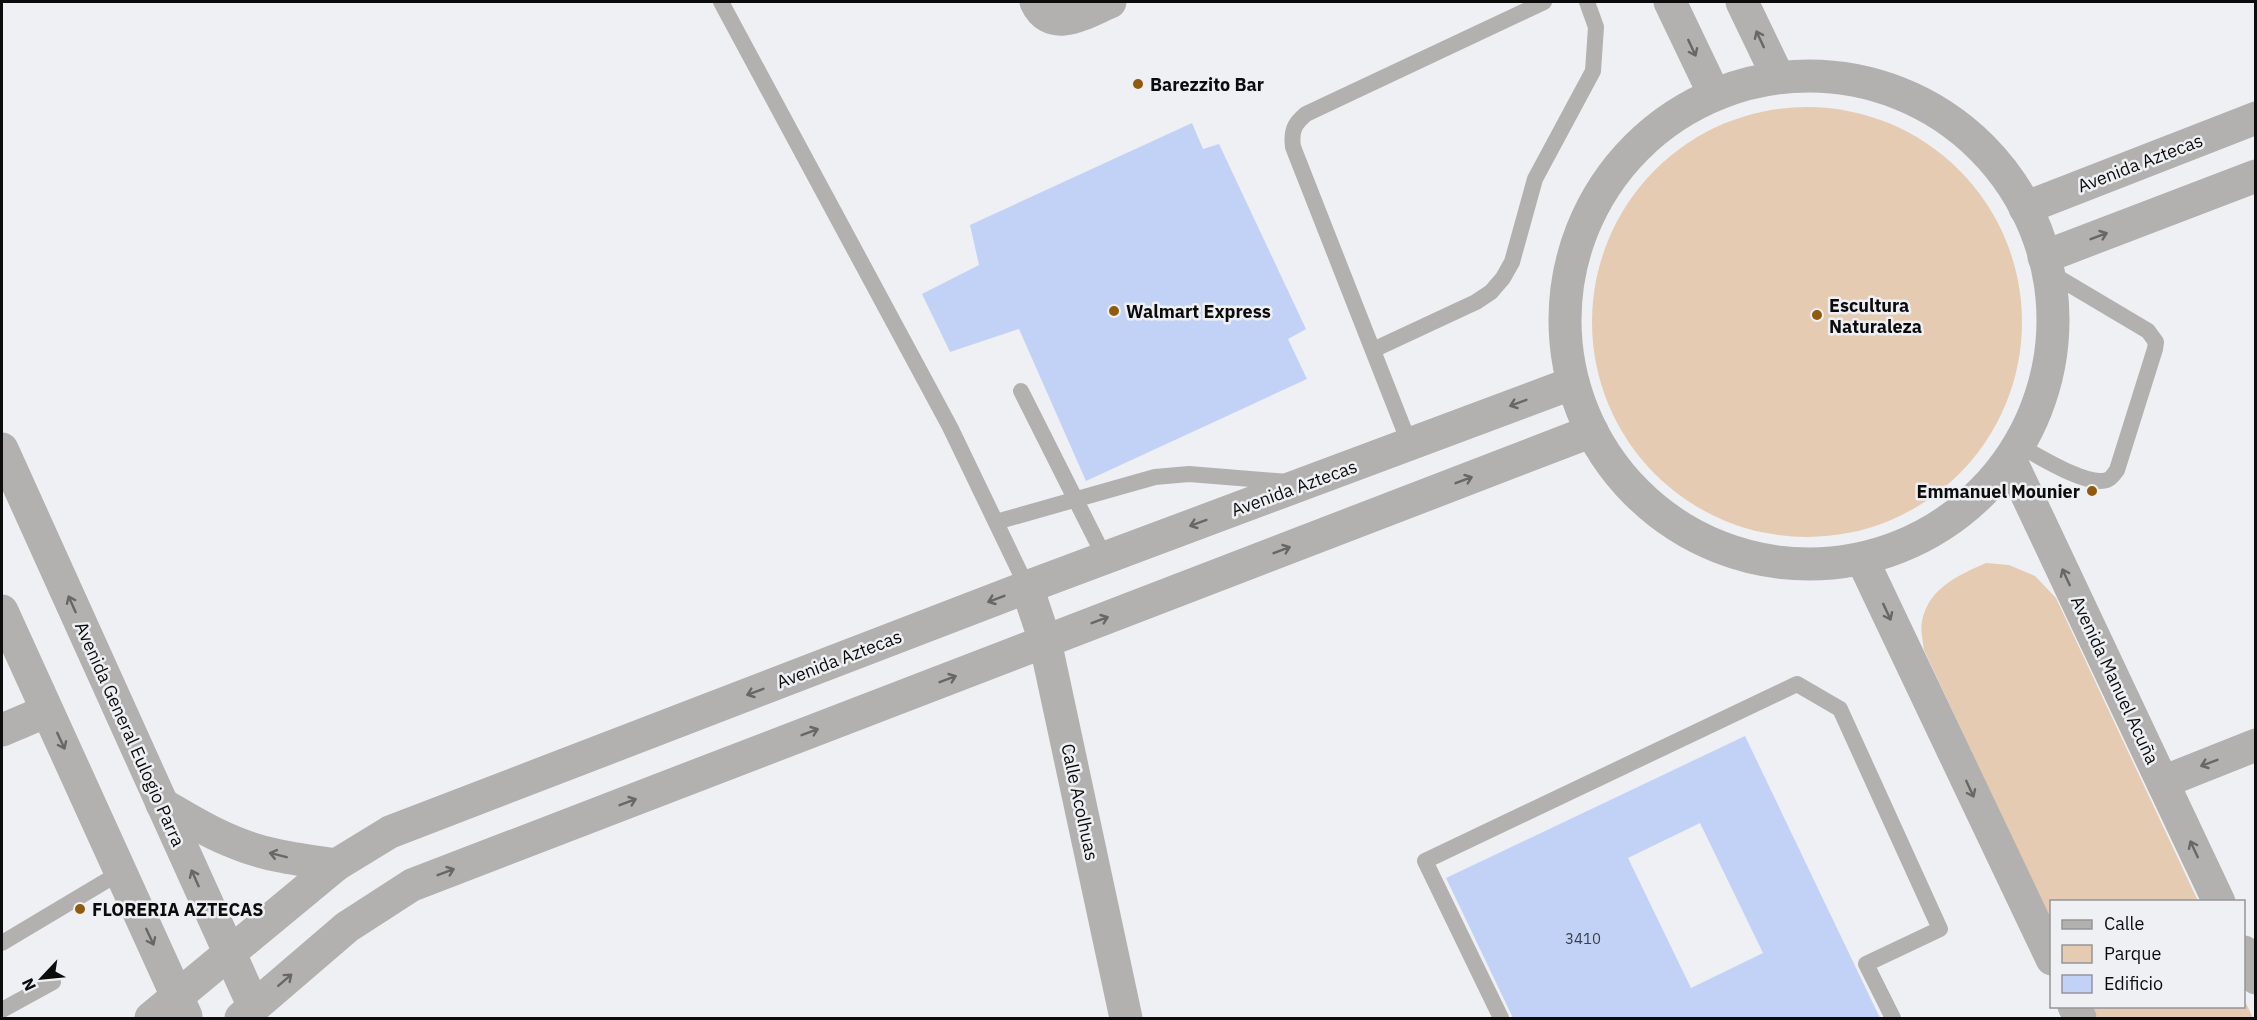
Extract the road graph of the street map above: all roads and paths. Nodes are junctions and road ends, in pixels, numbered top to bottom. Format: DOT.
graph roads {
  1 [pos="721,2"];
  2 [pos="1036,2"];
  3 [pos="1110,2"];
  4 [pos="1544,2"];
  5 [pos="1587,2"];
  6 [pos="1670,2"];
  7 [pos="1742,2"];
  8 [pos="1778,77"];
  9 [pos="1714,94"];
  10 [pos="2256,117"];
  11 [pos="2256,176"];
  12 [pos="2025,208"];
  13 [pos="2046,264"];
  14 [pos="1373,350"];
  15 [pos="1573,383"];
  16 [pos="1021,391"];
  17 [pos="1592,431"];
  18 [pos="1410,445"];
  19 [pos="2,449"];
  20 [pos="2014,452"];
  21 [pos="1308,483"];
  22 [pos="1076,500"];
  23 [pos="996,522"];
  24 [pos="1104,558"];
  25 [pos="1862,559"];
  26 [pos="1027,587"];
  27 [pos="2,611"];
  28 [pos="1045,641"];
  29 [pos="42,700"];
  30 [pos="2,710"];
  31 [pos="2,730"];
  32 [pos="2256,745"];
  33 [pos="2163,782"];
  34 [pos="162,804"];
  35 [pos="336,866"];
  36 [pos="120,872"];
  37 [pos="2218,900"];
  38 [pos="2,943"];
  39 [pos="230,953"];
  40 [pos="2050,955"];
  41 [pos="53,982"];
  42 [pos="183,1008"];
  43 [pos="2,1010"];
  44 [pos="252,1015"];
  45 [pos="151,1018"];
  46 [pos="1126,1018"];
  47 [pos="1501,1018"];
  48 [pos="1893,1018"];
  1 -- 23 [label="lane"];
  2 -- 3 [label="street"];
  4 -- 14 [label="lane"];
  5 -- 14 [label="lane"];
  6 -- 9 [label="street, one-way"];
  8 -- 7 [label="street, one-way"];
  8 -- 9 [label="street"];
  8 -- 12 [label="street"];
  9 -- 15 [label="street"];
  10 -- 12 [label="street, Avenida Aztecas"];
  13 -- 11 [label="street, one-way"];
  12 -- 13 [label="street"];
  13 -- 20 [label="street"];
  13 -- 20 [label="lane"];
  14 -- 18 [label="lane"];
  15 -- 17 [label="street"];
  15 -- 18 [label="street, Avenida Aztecas, one-way"];
  16 -- 22 [label="lane"];
  17 -- 25 [label="street"];
  28 -- 17 [label="street, one-way"];
  18 -- 21 [label="street, Avenida Aztecas"];
  34 -- 19 [label="street, Avenida General Eulogio Parra, one-way"];
  20 -- 25 [label="street"];
  33 -- 20 [label="street, Avenida Manuel Acuña, one-way"];
  21 -- 22 [label="lane"];
  21 -- 24 [label="street, Avenida Aztecas, one-way"];
  22 -- 23 [label="lane"];
  22 -- 24 [label="lane"];
  23 -- 26 [label="lane"];
  24 -- 26 [label="street, Avenida Aztecas"];
  25 -- 40 [label="street, one-way"];
  26 -- 28 [label="street, Calle Acolhuas"];
  26 -- 35 [label="street, Avenida Aztecas, one-way"];
  27 -- 29 [label="street"];
  44 -- 28 [label="street, one-way"];
  28 -- 46 [label="street, Calle Acolhuas"];
  29 -- 30 [label="street"];
  29 -- 31 [label="street"];
  29 -- 36 [label="street, one-way"];
  32 -- 33 [label="street, one-way"];
  37 -- 33 [label="street, Avenida Manuel Acuña, one-way"];
  35 -- 34 [label="street, one-way"];
  39 -- 34 [label="street, Avenida General Eulogio Parra, one-way"];
  35 -- 39 [label="street, Avenida Aztecas"];
  36 -- 38 [label="lane"];
  36 -- 42 [label="street, one-way"];
  39 -- 42 [label="street, Avenida Aztecas"];
  39 -- 44 [label="street, Avenida General Eulogio Parra"];
  41 -- 43 [label="lane"];
  42 -- 45 [label="street, Avenida Aztecas"];
  47 -- 48 [label="lane"];
}
